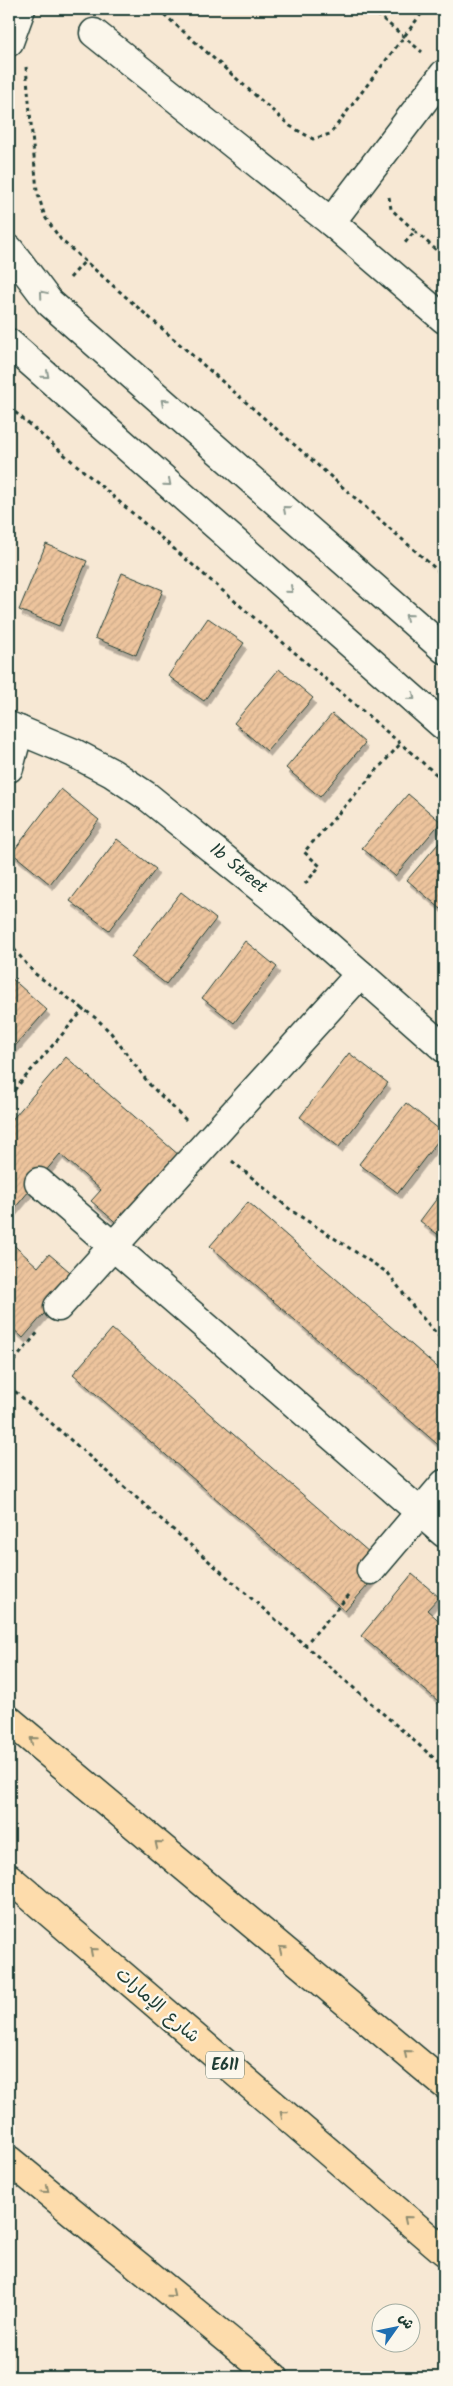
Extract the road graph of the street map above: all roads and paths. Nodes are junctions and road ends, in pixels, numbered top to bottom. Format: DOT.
graph roads {
  1 [pos="21,9"];
  2 [pos="158,9"];
  3 [pos="371,9"];
  4 [pos="426,9"];
  5 [pos="94,33"];
  6 [pos="404,37"];
  7 [pos="18,51"];
  8 [pos="424,53"];
  9 [pos="444,74"];
  10 [pos="388,194"];
  11 [pos="331,222"];
  12 [pos="415,231"];
  13 [pos="9,249"];
  14 [pos="444,257"];
  15 [pos="385,268"];
  16 [pos="444,319"];
  17 [pos="9,343"];
  18 [pos="9,408"];
  19 [pos="444,576"];
  20 [pos="444,649"];
  21 [pos="444,726"];
  22 [pos="14,728"];
  23 [pos="401,743"];
  24 [pos="9,768"];
  25 [pos="444,781"];
  26 [pos="284,907"];
  27 [pos="360,974"];
  28 [pos="84,1009"];
  29 [pos="444,1048"];
  30 [pos="9,1096"];
  31 [pos="39,1182"];
  32 [pos="113,1247"];
  33 [pos="58,1308"];
  34 [pos="9,1367"];
  35 [pos="9,1386"];
  36 [pos="444,1484"];
  37 [pos="420,1512"];
  38 [pos="444,1533"];
  39 [pos="371,1570"];
  40 [pos="304,1646"];
  41 [pos="9,1720"];
  42 [pos="444,1767"];
  43 [pos="9,1878"];
  44 [pos="444,2084"];
  45 [pos="9,2160"];
  46 [pos="444,2250"];
  47 [pos="274,2377"];
  1 -- 7 [label="street"];
  2 -- 6 [label="path"];
  3 -- 6 [label="path"];
  4 -- 6 [label="path"];
  5 -- 11 [label="street"];
  6 -- 8 [label="path"];
  7 -- 19 [label="path"];
  9 -- 11 [label="street"];
  10 -- 12 [label="path"];
  11 -- 15 [label="street"];
  12 -- 14 [label="path"];
  12 -- 15 [label="path"];
  20 -- 13 [label="street, one-way"];
  15 -- 16 [label="street"];
  17 -- 21 [label="street, one-way"];
  18 -- 23 [label="path"];
  22 -- 24 [label="street"];
  22 -- 26 [label="street, 1b Street"];
  23 -- 25 [label="path"];
  23 -- 26 [label="path"];
  26 -- 27 [label="street, 1b Street"];
  27 -- 29 [label="street, 1b Street"];
  27 -- 32 [label="street"];
  28 -- 30 [label="path"];
  31 -- 32 [label="street"];
  32 -- 33 [label="street"];
  32 -- 37 [label="street"];
  33 -- 34 [label="path"];
  35 -- 40 [label="path"];
  36 -- 37 [label="street"];
  37 -- 38 [label="street"];
  37 -- 39 [label="street"];
  39 -- 40 [label="path"];
  40 -- 42 [label="path"];
  44 -- 41 [label="highway, one-way"];
  46 -- 43 [label="highway, شارع الإمارات / E611, one-way"];
  45 -- 47 [label="highway, one-way"];
}
